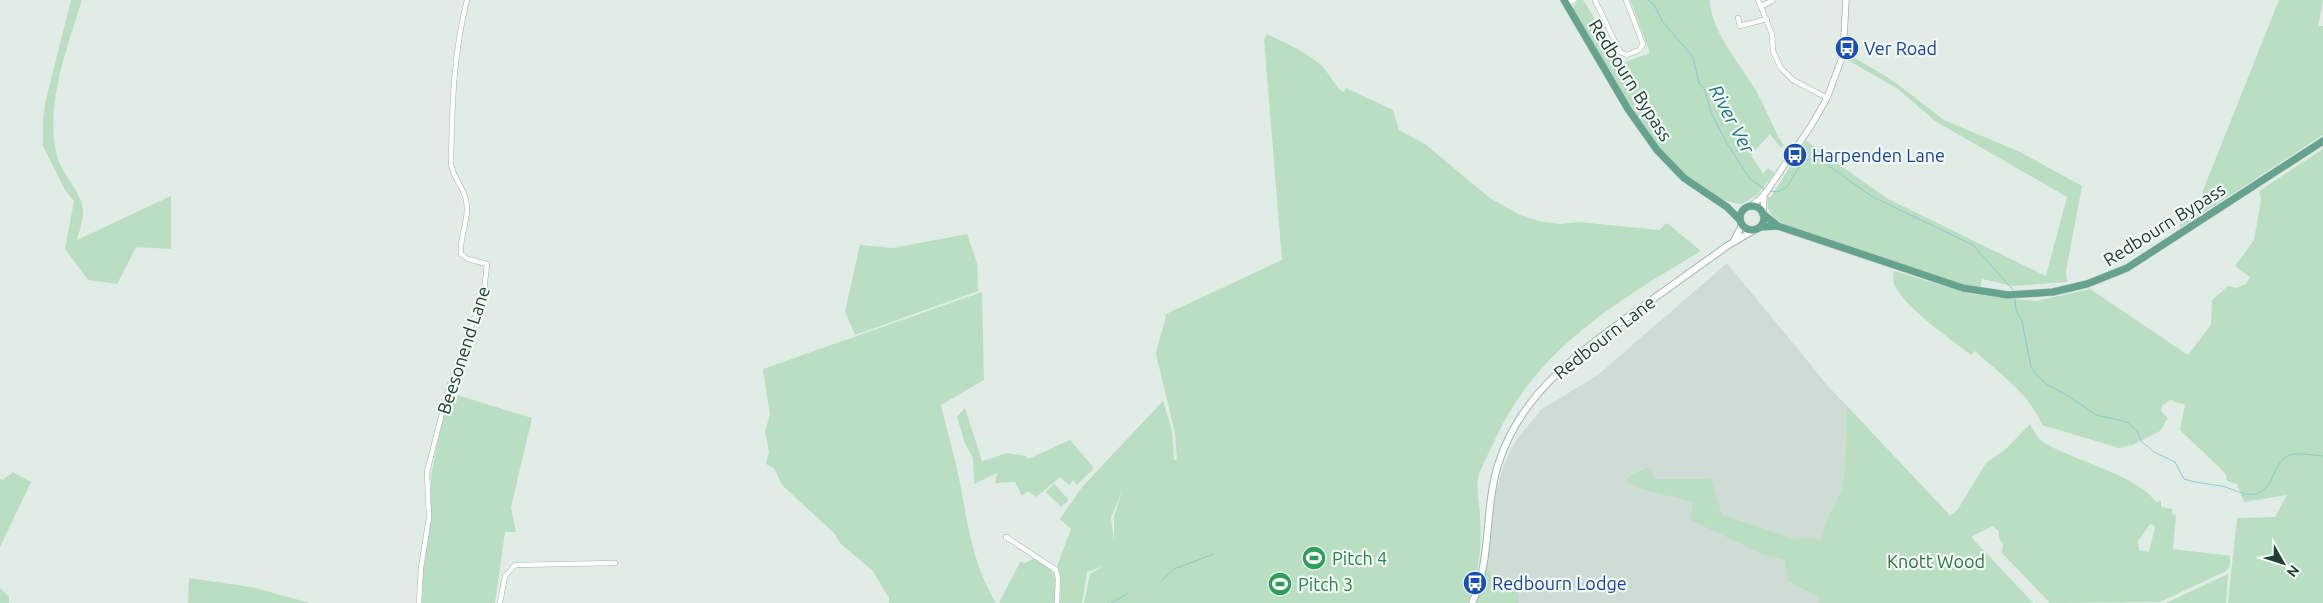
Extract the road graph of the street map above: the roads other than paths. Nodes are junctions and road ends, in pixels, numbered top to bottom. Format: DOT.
graph roads {
  1 [pos="467,0"];
  2 [pos="1574,0"];
  3 [pos="1595,0"];
  4 [pos="1626,0"];
  5 [pos="1758,0"];
  6 [pos="1773,0"];
  7 [pos="1846,0"];
  8 [pos="1564,2"];
  9 [pos="1762,6"];
  10 [pos="1738,18"];
  11 [pos="1767,19"];
  12 [pos="1826,98"];
  13 [pos="2323,141"];
  14 [pos="1767,191"];
  15 [pos="1728,207"];
  16 [pos="1748,208"];
  17 [pos="1763,214"];
  18 [pos="1741,222"];
  19 [pos="1778,226"];
  20 [pos="1757,229"];
  21 [pos="1734,242"];
  22 [pos="1006,537"];
  23 [pos="615,564"];
  24 [pos="419,603"];
  25 [pos="500,603"];
  26 [pos="1057,603"];
  27 [pos="1472,603"];
  1 -- 24 [label="street, Beesonend Lane"];
  2 -- 8 [label="street"];
  3 -- 4 [label="street"];
  5 -- 9 [label="street"];
  6 -- 9 [label="street"];
  7 -- 12 [label="street"];
  8 -- 15 [label="main road, Redbourn Bypass"];
  9 -- 11 [label="street"];
  10 -- 11 [label="street"];
  11 -- 12 [label="street"];
  12 -- 14 [label="street"];
  13 -- 19 [label="main road, Redbourn Bypass"];
  14 -- 16 [label="street"];
  14 -- 17 [label="street"];
  15 -- 16 [label="main road, Redbourn Bypass"];
  15 -- 18 [label="main road, Redbourn Bypass"];
  16 -- 17 [label="main road"];
  16 -- 18 [label="main road"];
  17 -- 19 [label="main road, Redbourn Bypass"];
  17 -- 20 [label="main road"];
  18 -- 20 [label="main road"];
  18 -- 21 [label="main road, Redbourn Lane"];
  19 -- 20 [label="main road, Redbourn Bypass"];
  20 -- 21 [label="main road, Redbourn Lane"];
  21 -- 27 [label="main road, Redbourn Lane"];
  22 -- 26 [label="street"];
  23 -- 25 [label="street"];
}
